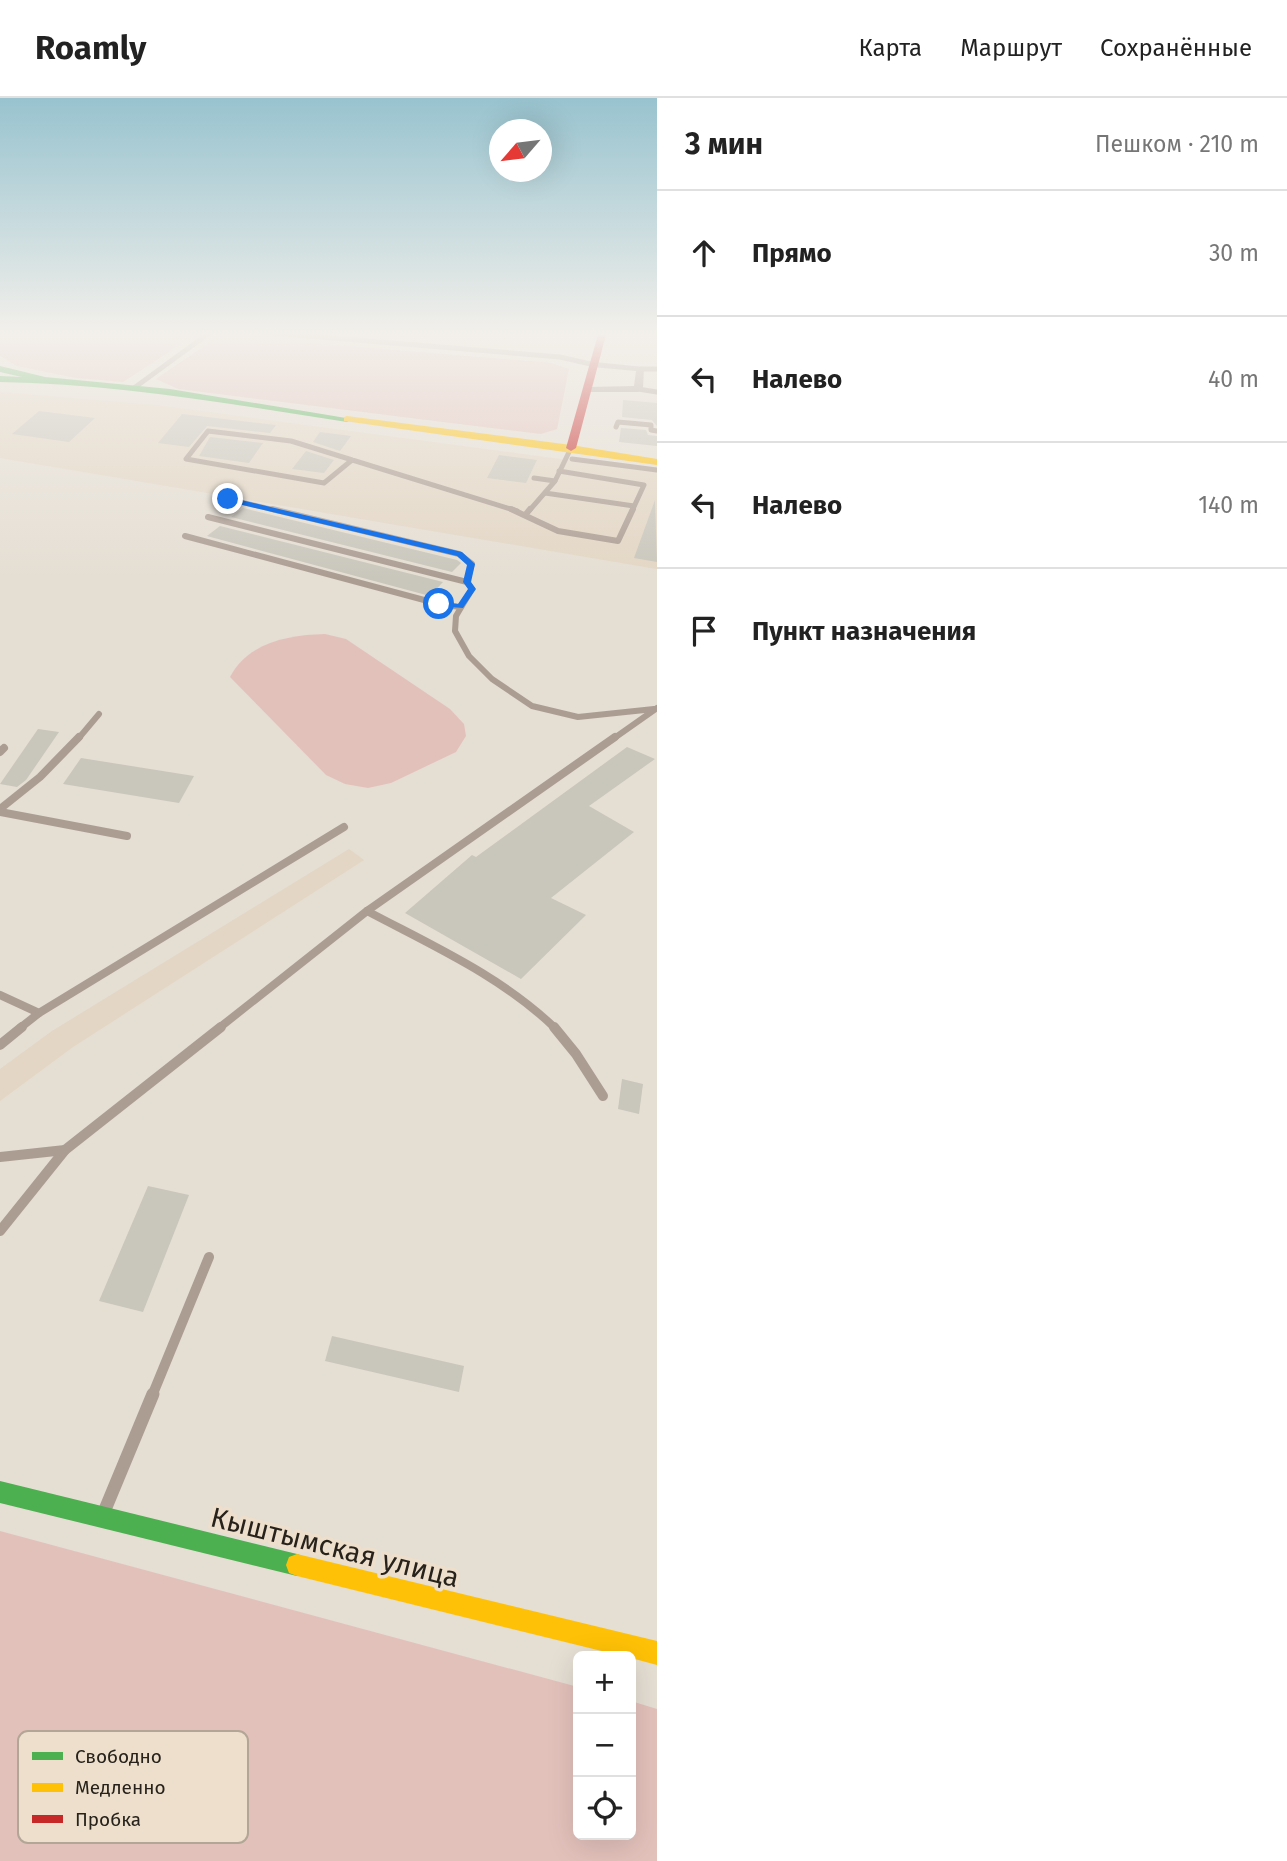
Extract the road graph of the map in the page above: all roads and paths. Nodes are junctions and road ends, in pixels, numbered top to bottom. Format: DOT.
graph roads {
  1 [pos="308,413"];
  2 [pos="582,413"];
  3 [pos="616,427"];
  4 [pos="657,431"];
  5 [pos="572,453"];
  6 [pos="352,460"];
  7 [pos="657,462"];
  8 [pos="657,470"];
  9 [pos="559,471"];
  10 [pos="534,478"];
  11 [pos="555,481"];
  12 [pos="545,493"];
  13 [pos="228,499"];
  14 [pos="634,506"];
  15 [pos="526,514"];
  16 [pos="208,517"];
  17 [pos="185,536"];
  18 [pos="467,582"];
  19 [pos="460,607"];
  20 [pos="657,708"];
  21 [pos="99,714"];
  22 [pos="0,811"];
  23 [pos="344,827"];
  24 [pos="127,836"];
  25 [pos="367,911"];
  26 [pos="0,995"];
  27 [pos="38,1013"];
  28 [pos="0,1045"];
  29 [pos="603,1096"];
  30 [pos="65,1150"];
  31 [pos="0,1157"];
  32 [pos="0,1231"];
  33 [pos="209,1257"];
  34 [pos="0,1492"];
  35 [pos="103,1517"];
  36 [pos="657,1653"];
  1 -- 5 [label="main road"];
  2 -- 5 [label="main road"];
  3 -- 4 [label="lane"];
  5 -- 7 [label="main road"];
  5 -- 8 [label="lane"];
  5 -- 9 [label="lane"];
  6 -- 6 [label="lane"];
  6 -- 15 [label="lane"];
  9 -- 11 [label="lane"];
  9 -- 14 [label="lane"];
  10 -- 11 [label="lane"];
  11 -- 12 [label="lane"];
  12 -- 14 [label="lane"];
  12 -- 15 [label="lane"];
  13 -- 18 [label="lane"];
  14 -- 15 [label="lane"];
  16 -- 18 [label="lane"];
  17 -- 19 [label="lane"];
  18 -- 19 [label="lane"];
  19 -- 20 [label="lane"];
  20 -- 25 [label="lane"];
  21 -- 22 [label="lane"];
  22 -- 24 [label="lane"];
  23 -- 27 [label="lane"];
  25 -- 29 [label="lane"];
  25 -- 30 [label="lane"];
  26 -- 27 [label="lane"];
  27 -- 28 [label="lane"];
  30 -- 31 [label="lane"];
  30 -- 32 [label="lane"];
  33 -- 35 [label="lane"];
  34 -- 35 [label="main road, Кыштымская улица"];
  35 -- 36 [label="main road, Кыштымская улица"];
}
